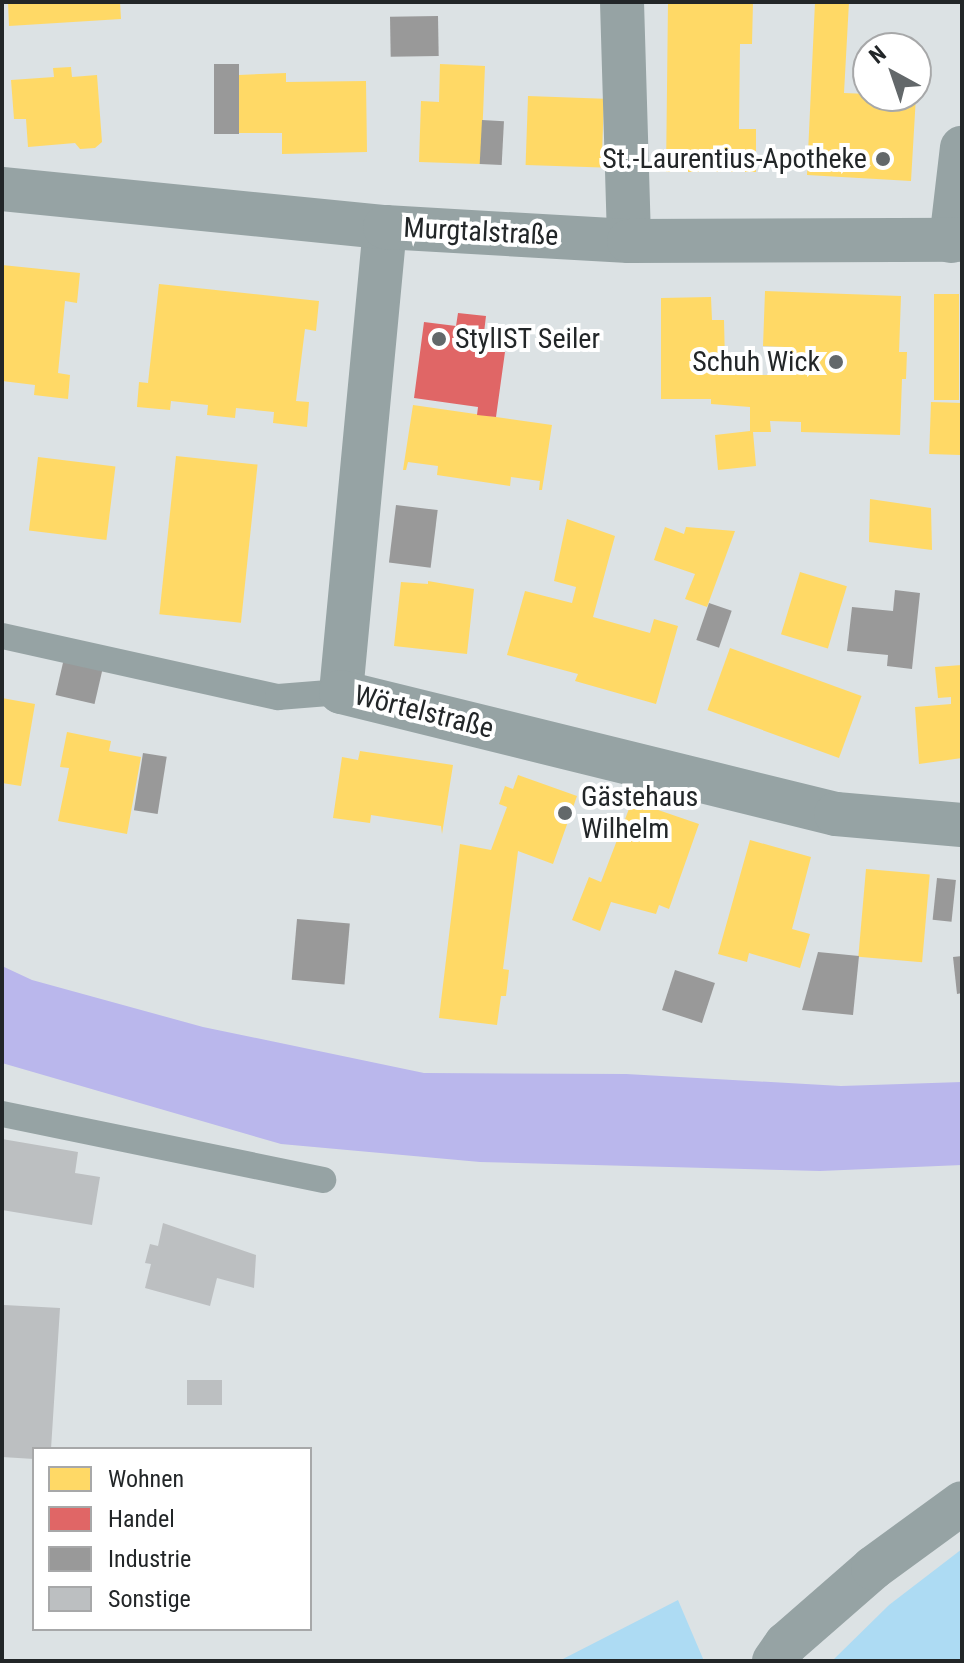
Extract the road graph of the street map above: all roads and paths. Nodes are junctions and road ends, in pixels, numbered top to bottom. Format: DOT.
graph roads {
  1 [pos="622,2"];
  2 [pos="962,148"];
  3 [pos="2,189"];
  4 [pos="385,227"];
  5 [pos="957,240"];
  6 [pos="629,241"];
  7 [pos="2,636"];
  8 [pos="341,692"];
  9 [pos="962,825"];
  10 [pos="2,1114"];
  11 [pos="323,1180"];
  12 [pos="962,1503"];
  13 [pos="780,1653"];
  1 -- 6 [label="street"];
  2 -- 5 [label="street"];
  3 -- 4 [label="street, Murgtalstraße"];
  4 -- 6 [label="street, Murgtalstraße"];
  4 -- 8 [label="street, Wörtelstraße"];
  5 -- 6 [label="street, Murgtalstraße"];
  7 -- 8 [label="lane"];
  8 -- 9 [label="street, Wörtelstraße"];
  10 -- 11 [label="lane"];
  12 -- 13 [label="street"];
}
